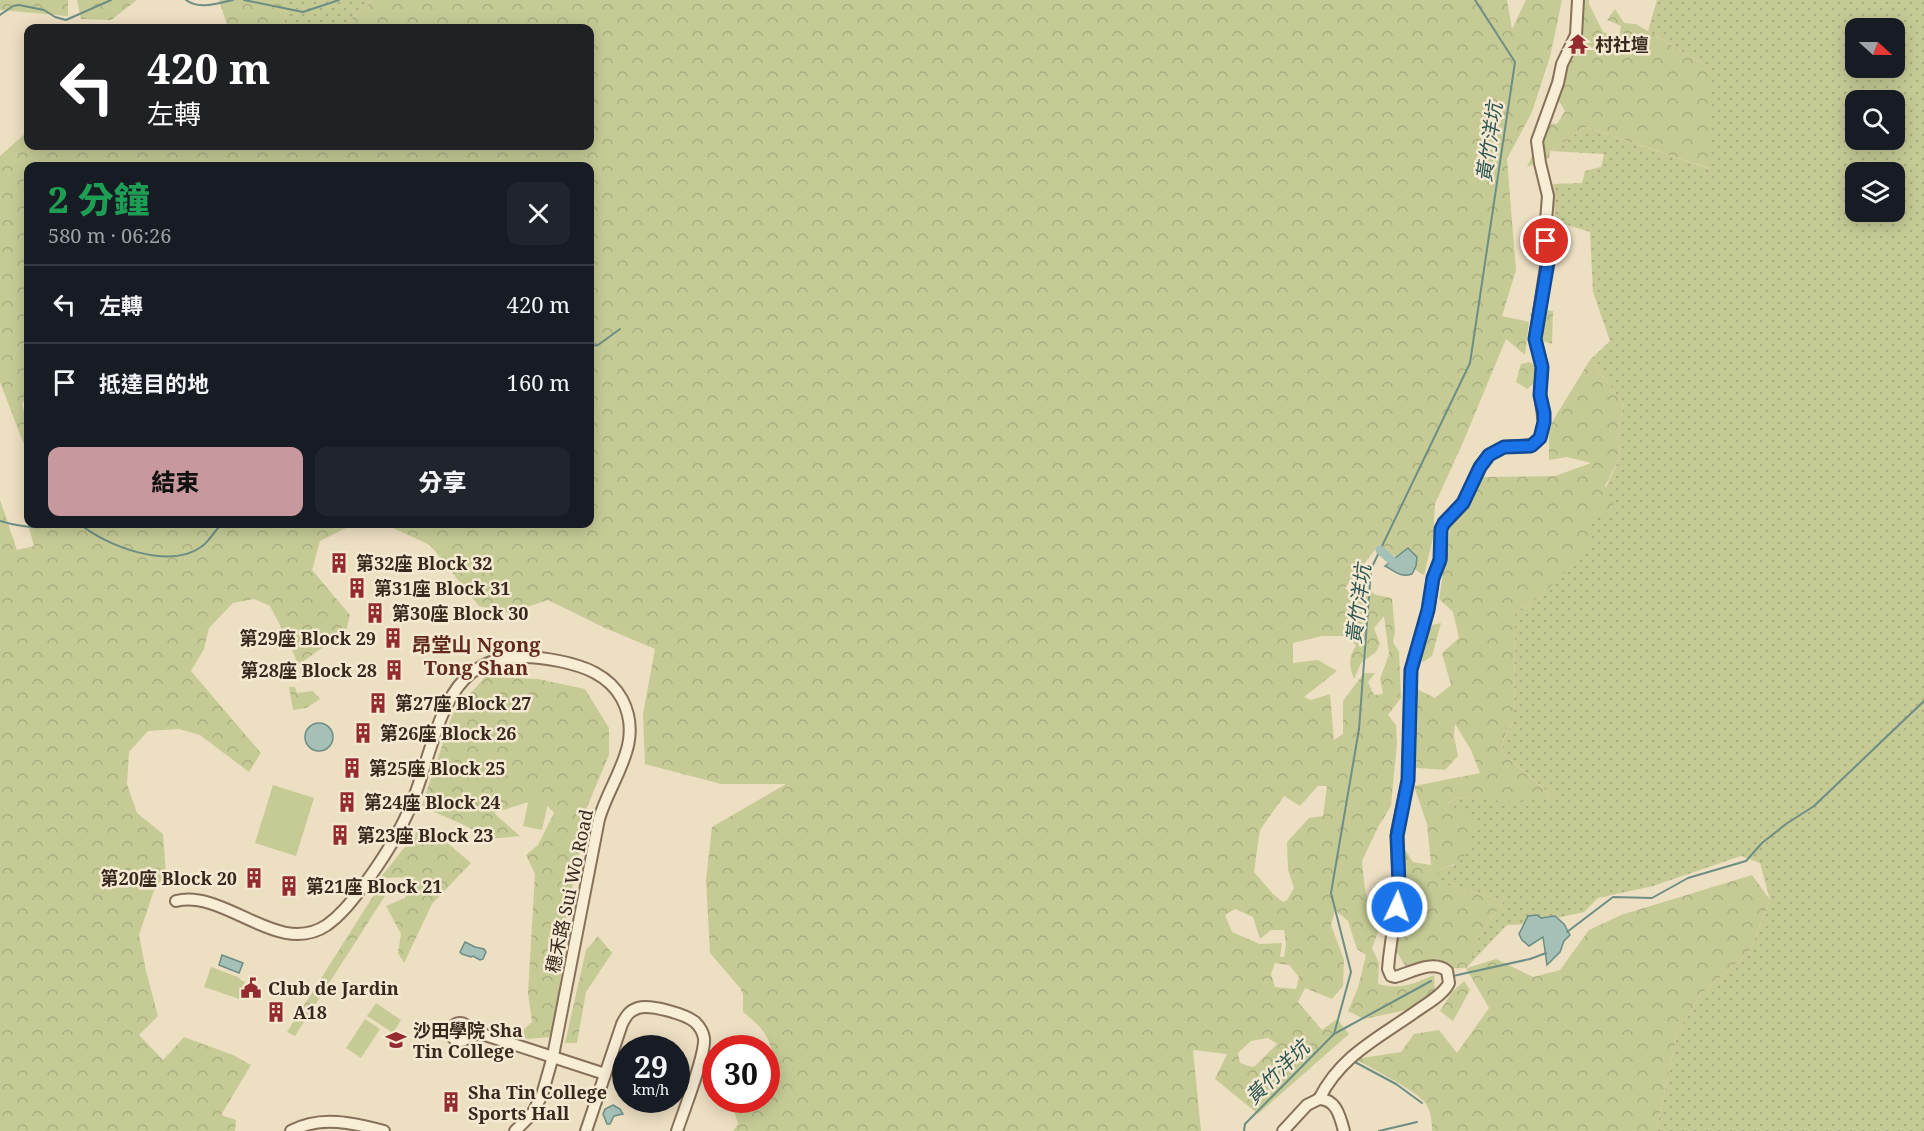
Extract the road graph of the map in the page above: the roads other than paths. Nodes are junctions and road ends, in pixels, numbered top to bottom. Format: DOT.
graph roads {
  1 [pos="1578,0"];
  2 [pos="176,901"];
  3 [pos="469,1032"];
  4 [pos="553,1056"];
  5 [pos="605,1074"];
  6 [pos="1319,1099"];
  7 [pos="291,1131"];
  8 [pos="384,1131"];
  9 [pos="515,1131"];
  10 [pos="586,1131"];
  11 [pos="676,1131"];
  12 [pos="1283,1131"];
  13 [pos="1344,1131"];
  1 -- 6 [label="street"];
  2 -- 4 [label="street, 穗禾路 Sui Wo Road"];
  3 -- 4 [label="street"];
  4 -- 5 [label="street"];
  4 -- 9 [label="street, 穗禾路 Sui Wo Road"];
  5 -- 10 [label="street"];
  5 -- 11 [label="street"];
  6 -- 12 [label="street"];
  6 -- 13 [label="street"];
  7 -- 8 [label="street"];
}
